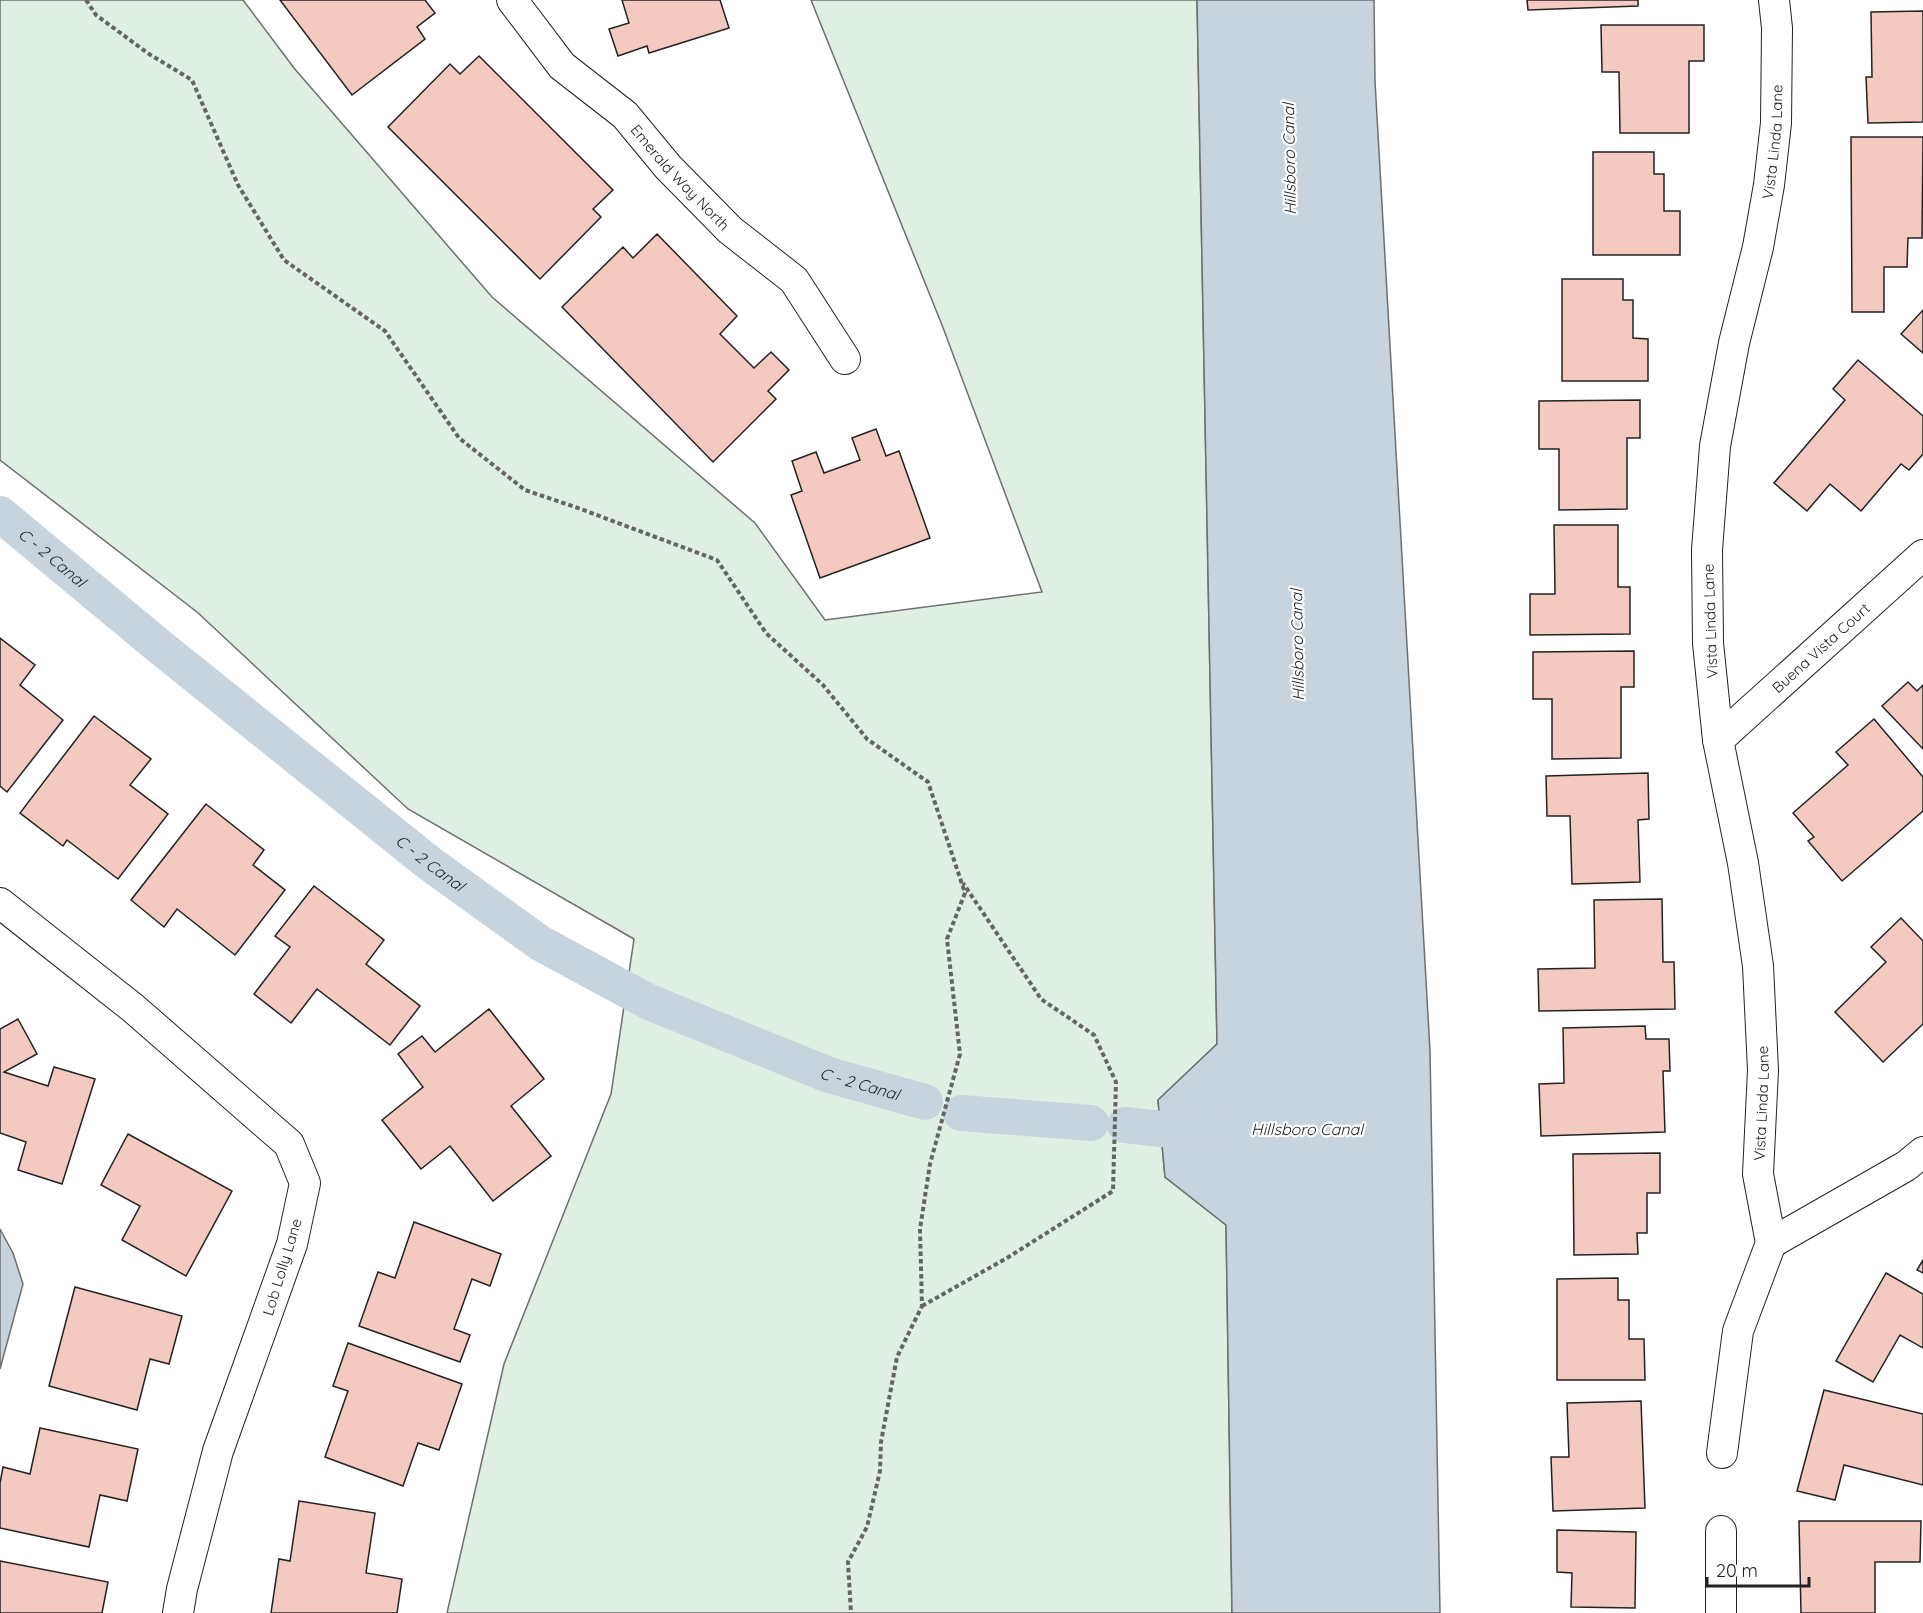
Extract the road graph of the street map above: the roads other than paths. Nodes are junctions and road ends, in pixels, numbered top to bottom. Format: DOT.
graph roads {
  1 [pos="512,0"];
  2 [pos="1774,0"];
  3 [pos="845,359"];
  4 [pos="1923,555"];
  5 [pos="1718,740"];
  6 [pos="0,903"];
  7 [pos="1923,1152"];
  8 [pos="1771,1243"];
  9 [pos="1722,1453"];
  10 [pos="1721,1531"];
  11 [pos="178,1613"];
  12 [pos="1721,1613"];
  1 -- 3 [label="street, Emerald Way North"];
  2 -- 5 [label="street, Vista Linda Lane"];
  4 -- 5 [label="street, Buena Vista Court"];
  5 -- 8 [label="street, Vista Linda Lane"];
  6 -- 11 [label="street, Lob Lolly Lane"];
  7 -- 8 [label="street"];
  8 -- 9 [label="street"];
  10 -- 12 [label="street"];
}
